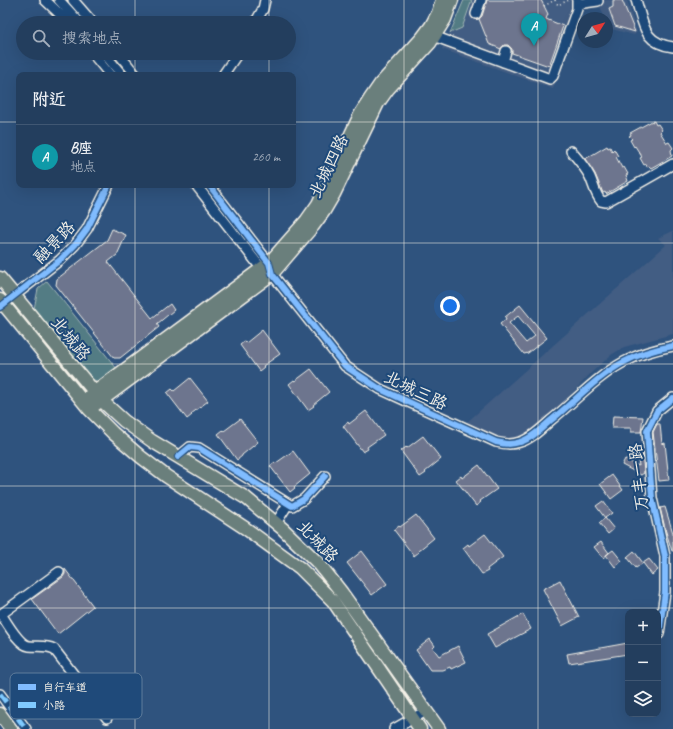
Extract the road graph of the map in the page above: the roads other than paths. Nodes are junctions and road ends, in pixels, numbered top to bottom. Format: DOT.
graph roads {
  1 [pos="45,0"];
  2 [pos="59,0"];
  3 [pos="73,0"];
  4 [pos="265,0"];
  5 [pos="442,0"];
  6 [pos="452,0"];
  7 [pos="481,0"];
  8 [pos="636,0"];
  9 [pos="575,1"];
  10 [pos="598,1"];
  11 [pos="476,14"];
  12 [pos="62,16"];
  13 [pos="74,16"];
  14 [pos="87,16"];
  15 [pos="258,16"];
  16 [pos="430,35"];
  17 [pos="673,47"];
  18 [pos="506,51"];
  19 [pos="98,60"];
  20 [pos="110,60"];
  21 [pos="124,60"];
  22 [pos="233,60"];
  23 [pos="502,62"];
  24 [pos="108,72"];
  25 [pos="120,72"];
  26 [pos="134,72"];
  27 [pos="225,72"];
  28 [pos="571,151"];
  29 [pos="673,164"];
  30 [pos="108,188"];
  31 [pos="199,188"];
  32 [pos="211,188"];
  33 [pos="267,268"];
  34 [pos="0,278"];
  35 [pos="15,296"];
  36 [pos="1,304"];
  37 [pos="673,346"];
  38 [pos="97,396"];
  39 [pos="673,398"];
  40 [pos="86,404"];
  41 [pos="178,457"];
  42 [pos="325,476"];
  43 [pos="288,504"];
  44 [pos="276,523"];
  45 [pos="59,572"];
  46 [pos="0,614"];
  47 [pos="661,620"];
  48 [pos="72,673"];
  49 [pos="0,694"];
  50 [pos="10,707"];
  51 [pos="426,711"];
  52 [pos="0,714"];
  53 [pos="19,719"];
  54 [pos="413,719"];
  55 [pos="11,729"];
  56 [pos="26,729"];
  57 [pos="394,729"];
  58 [pos="420,729"];
  59 [pos="439,729"];
  1 -- 12 [label="street"];
  2 -- 13 [label="street"];
  3 -- 14 [label="street"];
  4 -- 15 [label="street"];
  5 -- 16 [label="main road, 北城四路"];
  6 -- 16 [label="main road, 北城四路"];
  7 -- 11 [label="street"];
  8 -- 17 [label="street"];
  9 -- 10 [label="street"];
  9 -- 23 [label="street"];
  16 -- 23 [label="street"];
  16 -- 33 [label="main road, 北城四路"];
  18 -- 23 [label="street"];
  19 -- 24 [label="street"];
  20 -- 25 [label="street"];
  21 -- 26 [label="street"];
  22 -- 27 [label="street"];
  28 -- 29 [label="street"];
  30 -- 35 [label="street, 融景路"];
  31 -- 33 [label="street, 北城三路"];
  32 -- 33 [label="street, 北城三路"];
  33 -- 37 [label="street, 北城三路"];
  33 -- 38 [label="main road, 北城四路"];
  34 -- 35 [label="main road, 北城路"];
  35 -- 36 [label="street, 融景路"];
  35 -- 38 [label="main road, 北城路"];
  36 -- 40 [label="main road, 北城路"];
  38 -- 40 [label="main road, 北城四路"];
  38 -- 41 [label="main road, 北城路"];
  39 -- 47 [label="street, 万丰一路"];
  40 -- 54 [label="main road, 北城路"];
  41 -- 43 [label="street"];
  41 -- 44 [label="main road, 北城路"];
  42 -- 43 [label="street"];
  43 -- 44 [label="street"];
  44 -- 51 [label="main road, 北城路"];
  45 -- 46 [label="street"];
  46 -- 48 [label="street"];
  49 -- 50 [label="street"];
  51 -- 54 [label="street"];
  51 -- 59 [label="main road, 北城路"];
  52 -- 55 [label="main road"];
  53 -- 56 [label="street"];
  54 -- 57 [label="street"];
  54 -- 58 [label="main road, 北城路"];
}
